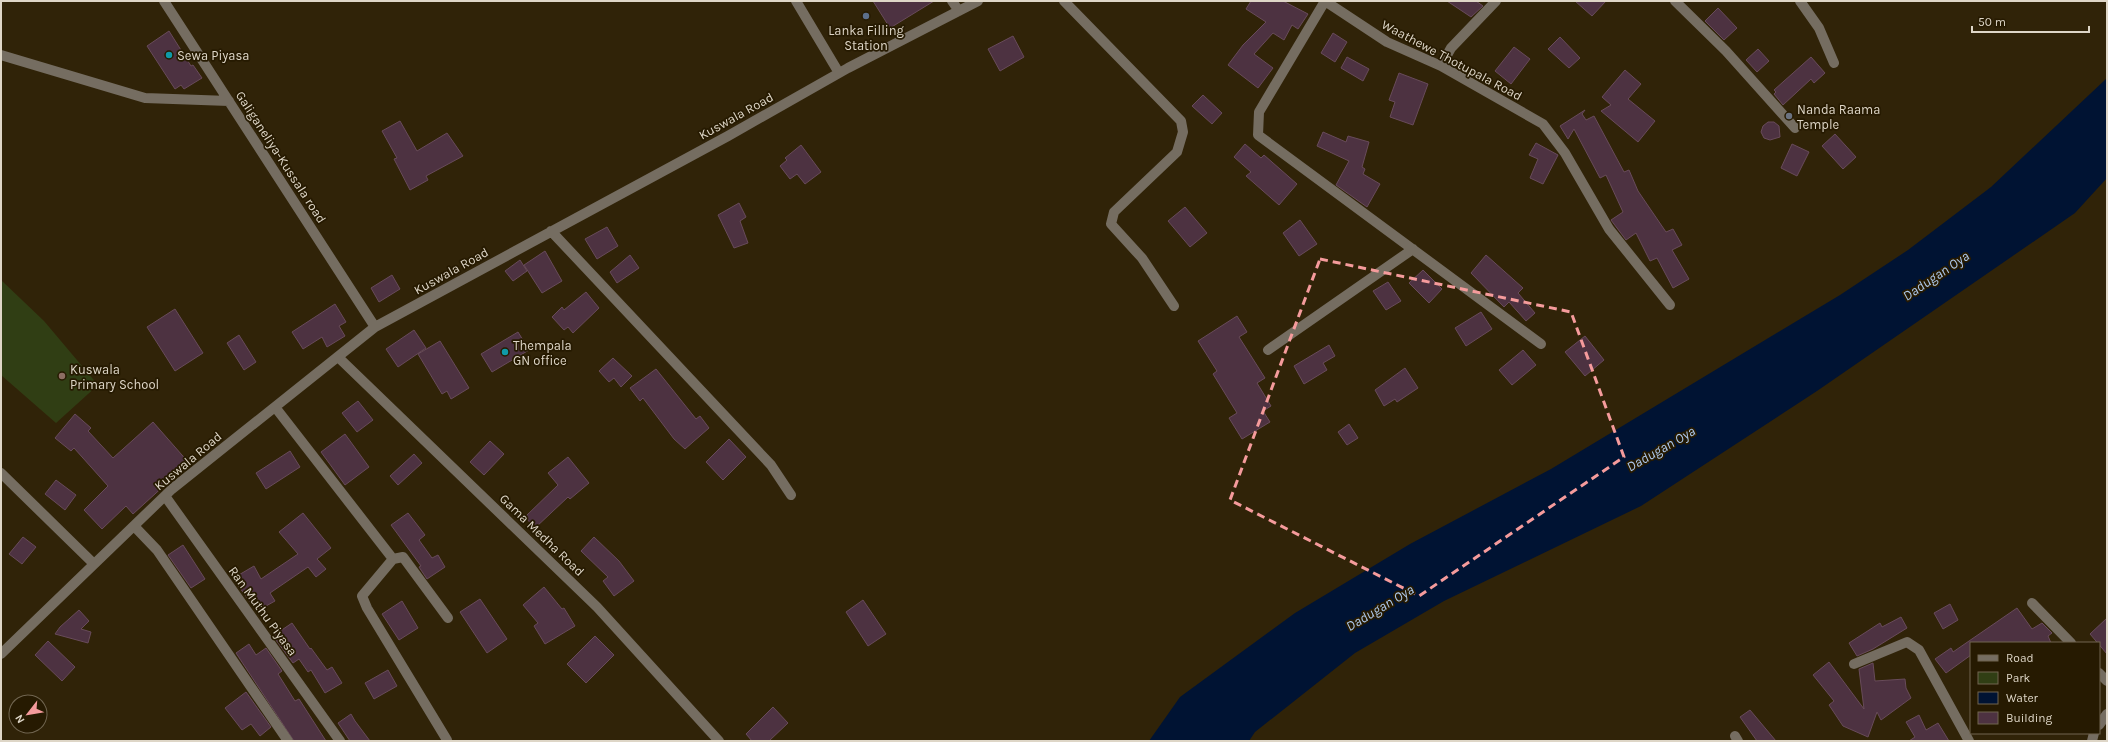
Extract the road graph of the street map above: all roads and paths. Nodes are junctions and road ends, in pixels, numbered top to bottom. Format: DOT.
graph roads {
  1 [pos="164,1"];
  2 [pos="796,1"];
  3 [pos="952,1"];
  4 [pos="978,1"];
  5 [pos="1064,1"];
  6 [pos="1325,1"];
  7 [pos="1496,1"];
  8 [pos="1675,1"];
  9 [pos="1800,1"];
  10 [pos="959,11"];
  11 [pos="1,55"];
  12 [pos="1834,63"];
  13 [pos="1440,66"];
  14 [pos="839,73"];
  15 [pos="229,101"];
  16 [pos="1795,128"];
  17 [pos="551,231"];
  18 [pos="1413,249"];
  19 [pos="1670,305"];
  20 [pos="1174,306"];
  21 [pos="375,327"];
  22 [pos="1541,344"];
  23 [pos="1268,350"];
  24 [pos="338,357"];
  25 [pos="275,407"];
  26 [pos="1,473"];
  27 [pos="791,495"];
  28 [pos="165,496"];
  29 [pos="134,526"];
  30 [pos="393,559"];
  31 [pos="94,564"];
  32 [pos="2032,603"];
  33 [pos="448,618"];
  34 [pos="2070,642"];
  35 [pos="3,648"];
  36 [pos="1854,664"];
  37 [pos="2107,714"];
  38 [pos="2100,724"];
  39 [pos="447,740"];
  40 [pos="288,741"];
  41 [pos="340,741"];
  42 [pos="719,741"];
  43 [pos="1969,741"];
  1 -- 15 [label="street, Galiganeliya-Kussala road"];
  2 -- 14 [label="street"];
  3 -- 10 [label="street"];
  4 -- 10 [label="street, Kuswala Road"];
  5 -- 20 [label="street"];
  6 -- 13 [label="street, Waathewe Thotupala Road"];
  6 -- 18 [label="street"];
  7 -- 13 [label="street"];
  8 -- 16 [label="street"];
  9 -- 12 [label="street"];
  10 -- 14 [label="street, Kuswala Road"];
  11 -- 15 [label="street"];
  13 -- 19 [label="street, Waathewe Thotupala Road"];
  14 -- 17 [label="street, Kuswala Road"];
  15 -- 21 [label="street, Galiganeliya-Kussala road"];
  17 -- 21 [label="street, Kuswala Road"];
  17 -- 27 [label="street"];
  18 -- 22 [label="street"];
  18 -- 23 [label="street"];
  21 -- 24 [label="street, Kuswala Road"];
  24 -- 25 [label="street, Kuswala Road"];
  24 -- 42 [label="street, Gama Medha Road"];
  25 -- 28 [label="street, Kuswala Road"];
  25 -- 30 [label="street"];
  26 -- 31 [label="street"];
  28 -- 29 [label="street, Kuswala Road"];
  28 -- 41 [label="street, Ran Muthu Piyasa"];
  29 -- 31 [label="street, Kuswala Road"];
  29 -- 40 [label="street"];
  30 -- 33 [label="street"];
  30 -- 39 [label="street"];
  31 -- 35 [label="street, Kuswala Road"];
  32 -- 34 [label="street"];
  36 -- 43 [label="street"];
  37 -- 38 [label="street"];
}
